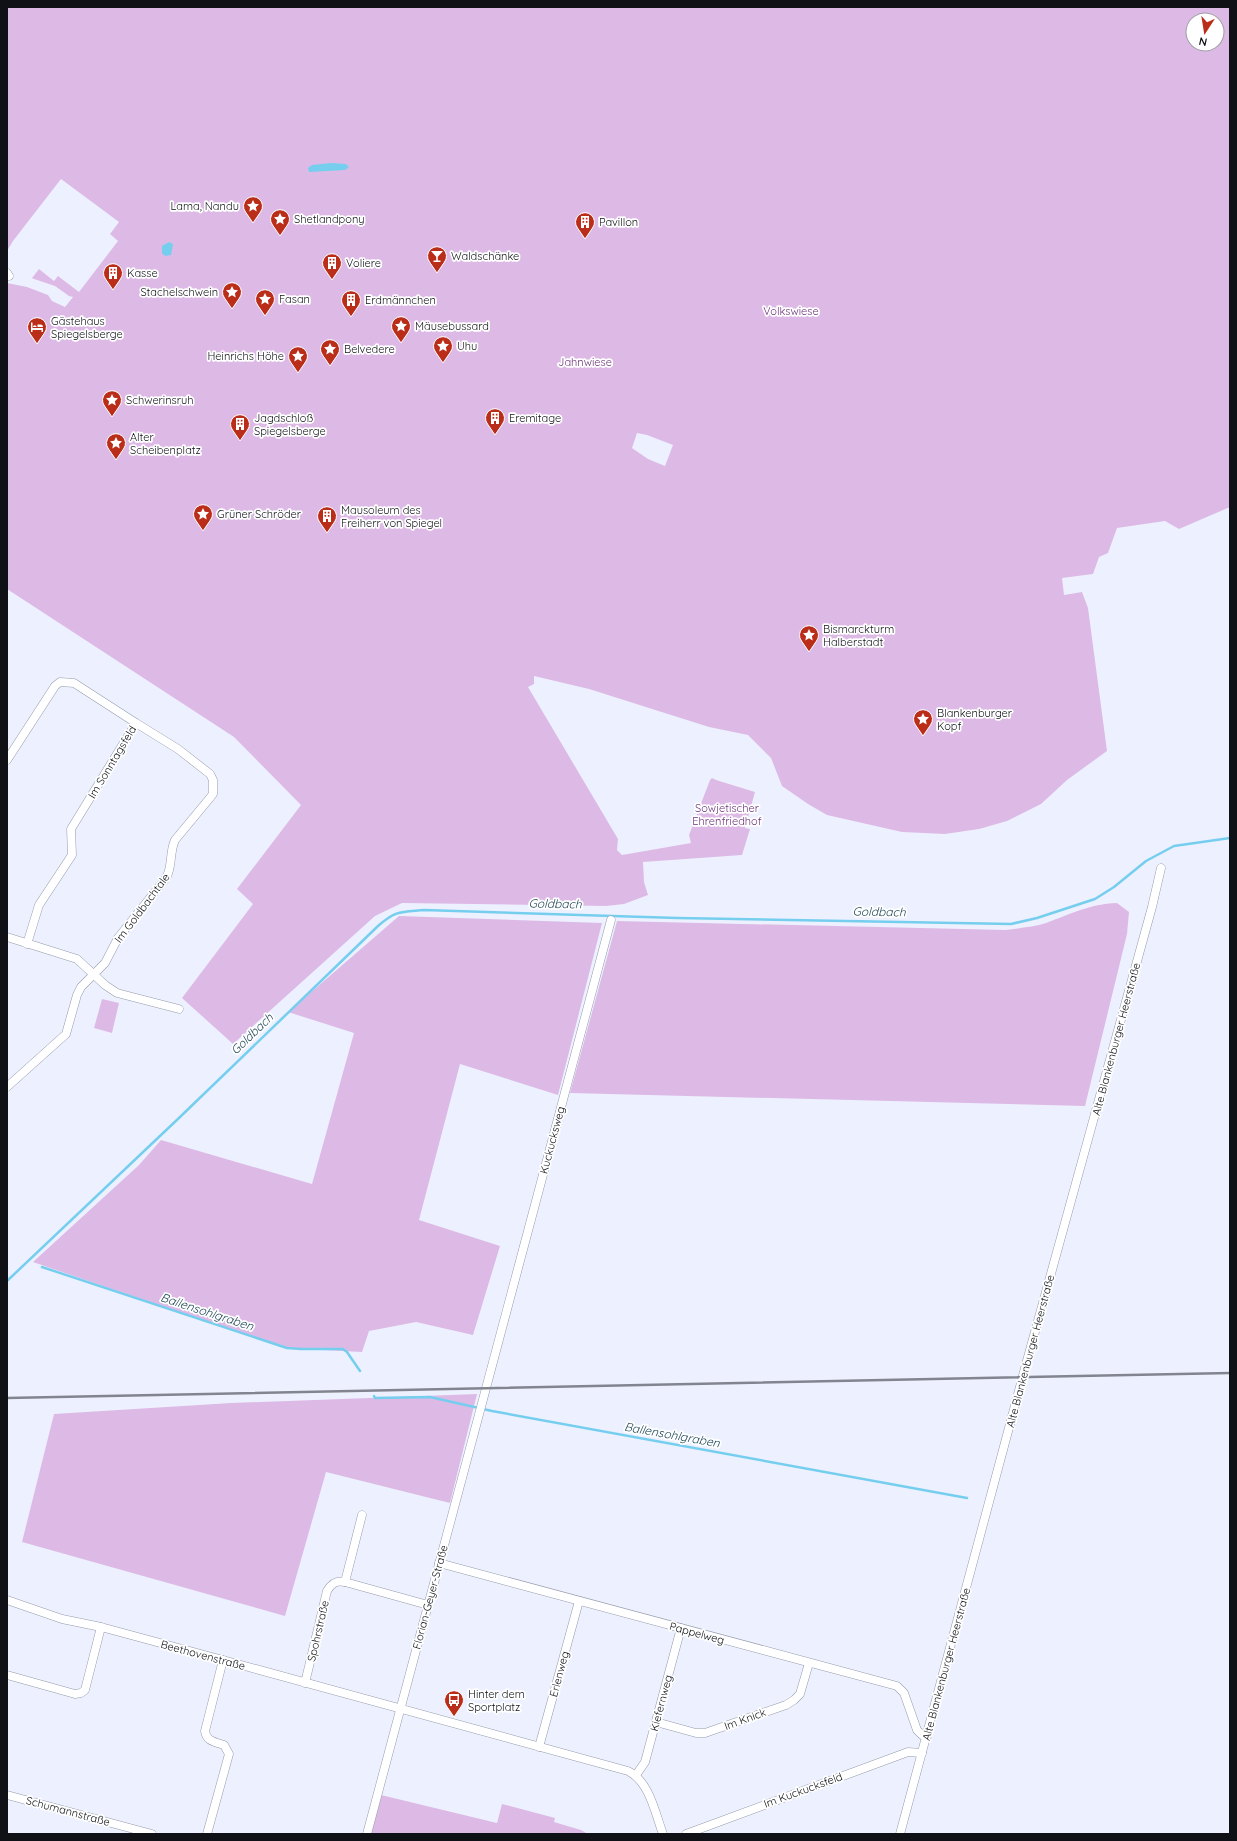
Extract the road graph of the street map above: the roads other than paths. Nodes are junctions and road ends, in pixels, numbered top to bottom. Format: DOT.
graph roads {
  1 [pos="136,723"];
  2 [pos="7,760"];
  3 [pos="1161,868"];
  4 [pos="611,920"];
  5 [pos="7,937"];
  6 [pos="27,944"];
  7 [pos="94,975"];
  8 [pos="179,1009"];
  9 [pos="7,1087"];
  10 [pos="494,1360"];
  11 [pos="362,1515"];
  12 [pos="439,1563"];
  13 [pos="345,1582"];
  14 [pos="7,1600"];
  15 [pos="579,1600"];
  16 [pos="428,1605"];
  17 [pos="101,1627"];
  18 [pos="681,1628"];
  19 [pos="223,1660"];
  20 [pos="809,1663"];
  21 [pos="7,1675"];
  22 [pos="305,1683"];
  23 [pos="400,1710"];
  24 [pos="656,1722"];
  25 [pos="926,1736"];
  26 [pos="539,1747"];
  27 [pos="922,1753"];
  28 [pos="636,1775"];
  29 [pos="7,1795"];
  30 [pos="152,1834"];
  31 [pos="207,1834"];
  32 [pos="367,1834"];
  33 [pos="663,1834"];
  34 [pos="686,1834"];
  35 [pos="900,1834"];
  1 -- 2 [label="street, Im Sonntagsfeld"];
  1 -- 6 [label="street, Im Sonntagsfeld"];
  1 -- 7 [label="street, Im Goldbachtale"];
  3 -- 25 [label="street, Alte Blankenburger Heerstraße"];
  4 -- 10 [label="street, Kuckucksweg"];
  5 -- 6 [label="street"];
  6 -- 7 [label="street"];
  7 -- 8 [label="street"];
  7 -- 9 [label="street, Im Goldbachtale"];
  10 -- 12 [label="street, Florian-Geyer-Straße"];
  11 -- 13 [label="street"];
  12 -- 15 [label="street, Pappelweg"];
  12 -- 16 [label="street, Florian-Geyer-Straße"];
  13 -- 16 [label="street"];
  13 -- 22 [label="street, Spohrstraße"];
  14 -- 17 [label="street, Beethovenstraße"];
  15 -- 18 [label="street, Pappelweg"];
  15 -- 26 [label="street, Erlenweg"];
  16 -- 23 [label="street, Florian-Geyer-Straße"];
  17 -- 19 [label="street, Beethovenstraße"];
  17 -- 21 [label="street"];
  18 -- 20 [label="street, Pappelweg"];
  18 -- 24 [label="street, Kiefernweg"];
  19 -- 22 [label="street, Beethovenstraße"];
  19 -- 31 [label="street"];
  20 -- 24 [label="street, Im Knick"];
  20 -- 25 [label="street, Pappelweg"];
  22 -- 23 [label="street, Beethovenstraße"];
  23 -- 26 [label="street"];
  23 -- 32 [label="street, Florian-Geyer-Straße"];
  24 -- 28 [label="street, Kiefernweg"];
  25 -- 27 [label="street, Alte Blankenburger Heerstraße"];
  26 -- 28 [label="street"];
  27 -- 34 [label="street, Im Kuckucksfeld"];
  27 -- 35 [label="street, Alte Blankenburger Heerstraße"];
  28 -- 33 [label="street"];
  29 -- 30 [label="street, Schumannstraße"];
}
